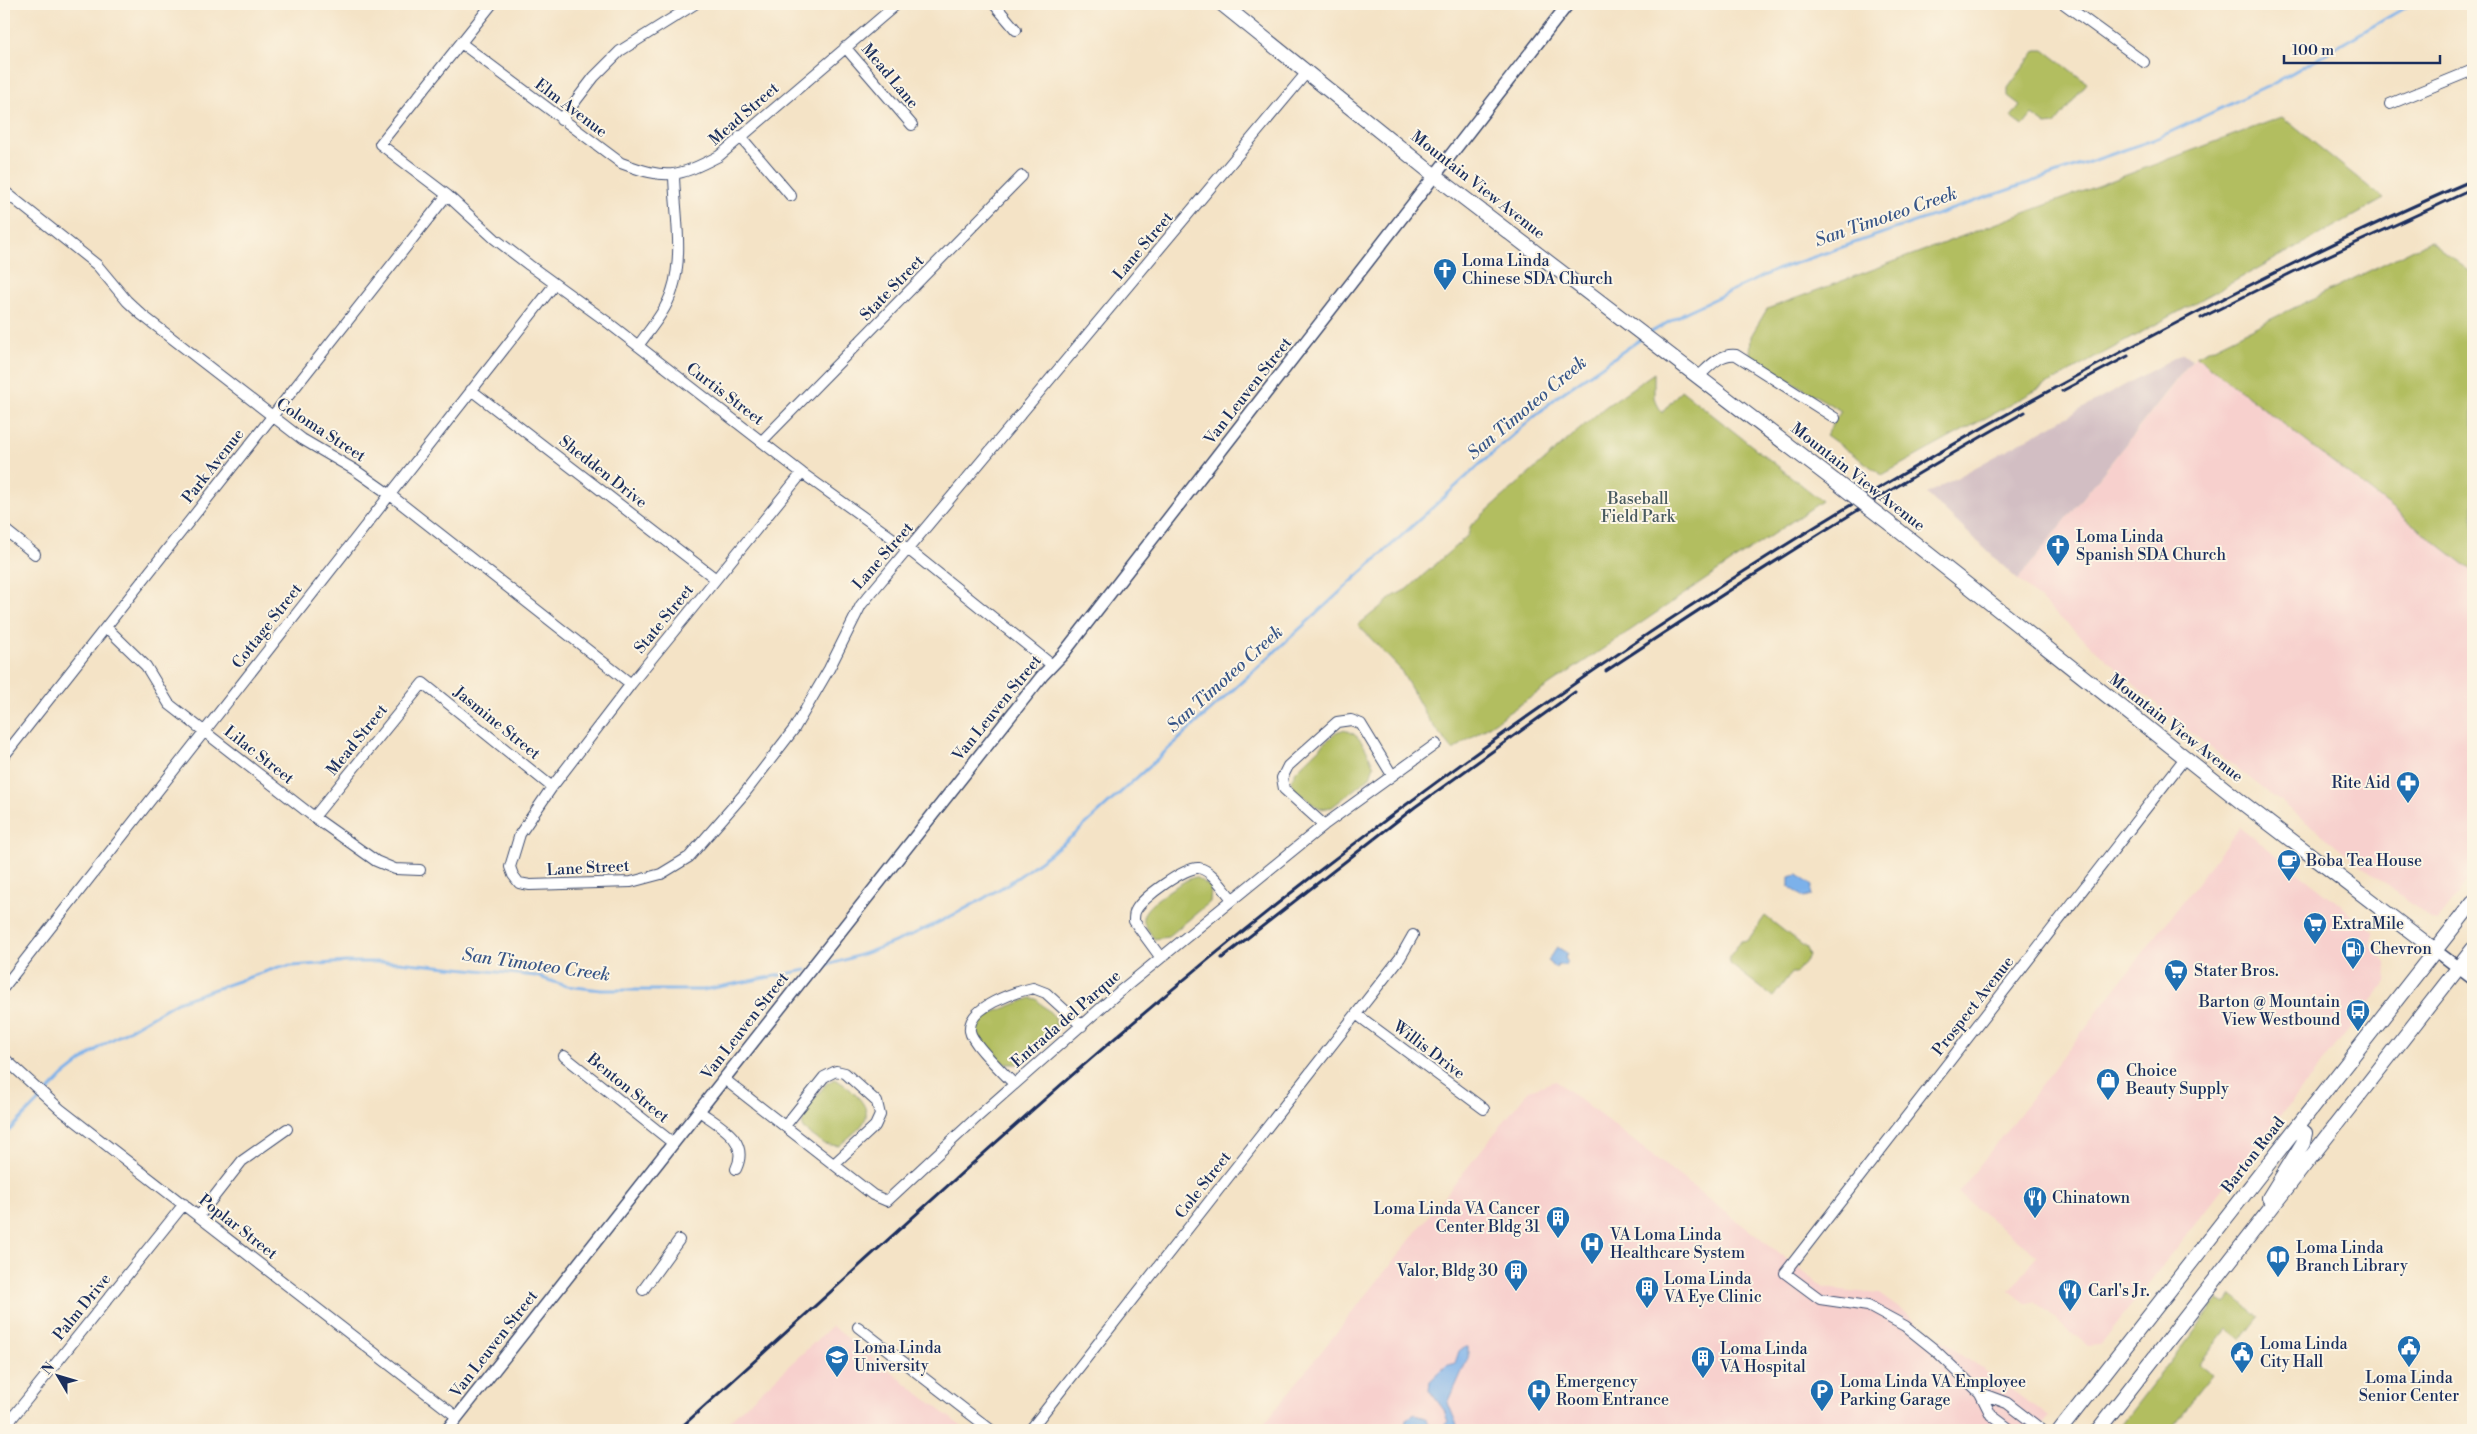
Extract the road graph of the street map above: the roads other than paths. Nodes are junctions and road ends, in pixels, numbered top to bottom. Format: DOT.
graph roads {
  1 [pos="492,4"];
  2 [pos="695,4"];
  3 [pos="897,4"];
  4 [pos="994,4"];
  5 [pos="1222,4"];
  6 [pos="1568,4"];
  7 [pos="2067,5"];
  8 [pos="1016,30"];
  9 [pos="461,42"];
  10 [pos="845,47"];
  11 [pos="2144,62"];
  12 [pos="2473,70"];
  13 [pos="1308,72"];
  14 [pos="2390,104"];
  15 [pos="561,120"];
  16 [pos="912,125"];
  17 [pos="740,136"];
  18 [pos="1434,175"];
  19 [pos="674,176"];
  20 [pos="1022,176"];
  21 [pos="4,191"];
  22 [pos="447,195"];
  23 [pos="791,196"];
  24 [pos="555,284"];
  25 [pos="638,346"];
  26 [pos="1698,377"];
  27 [pos="471,390"];
  28 [pos="271,417"];
  29 [pos="1835,418"];
  30 [pos="762,441"];
  31 [pos="802,473"];
  32 [pos="389,494"];
  33 [pos="4,529"];
  34 [pos="909,550"];
  35 [pos="35,554"];
  36 [pos="716,578"];
  37 [pos="106,627"];
  38 [pos="1052,666"];
  39 [pos="423,683"];
  40 [pos="630,684"];
  41 [pos="204,731"];
  42 [pos="1436,744"];
  43 [pos="4,756"];
  44 [pos="2185,758"];
  45 [pos="1392,775"];
  46 [pos="552,787"];
  47 [pos="314,817"];
  48 [pos="1324,826"];
  49 [pos="420,870"];
  50 [pos="1232,899"];
  51 [pos="2473,902"];
  52 [pos="1413,935"];
  53 [pos="2473,949"];
  54 [pos="2435,950"];
  55 [pos="1161,958"];
  56 [pos="2459,967"];
  57 [pos="2473,978"];
  58 [pos="4,987"];
  59 [pos="1356,1014"];
  60 [pos="1082,1026"];
  61 [pos="564,1056"];
  62 [pos="4,1058"];
  63 [pos="724,1079"];
  64 [pos="1014,1084"];
  65 [pos="1484,1109"];
  66 [pos="699,1111"];
  67 [pos="785,1126"];
  68 [pos="2298,1127"];
  69 [pos="288,1129"];
  70 [pos="673,1143"];
  71 [pos="834,1164"];
  72 [pos="736,1169"];
  73 [pos="184,1204"];
  74 [pos="200,1216"];
  75 [pos="2252,1230"];
  76 [pos="679,1240"];
  77 [pos="643,1290"];
  78 [pos="858,1327"];
  79 [pos="1980,1393"];
  80 [pos="457,1417"];
  81 [pos="4,1428"];
  82 [pos="447,1430"];
  83 [pos="991,1430"];
  84 [pos="1030,1430"];
  85 [pos="2011,1430"];
  86 [pos="2042,1430"];
  87 [pos="2060,1430"];
  88 [pos="2098,1430"];
  1 -- 9 [label="street"];
  2 -- 15 [label="street"];
  3 -- 10 [label="street, Mead Street"];
  4 -- 8 [label="street"];
  5 -- 13 [label="main road, Mountain View Avenue"];
  6 -- 18 [label="street, Van Leuven Street"];
  7 -- 11 [label="street"];
  9 -- 15 [label="street, Elm Avenue"];
  9 -- 22 [label="street, Curtis Street"];
  10 -- 16 [label="street, Mead Lane"];
  10 -- 17 [label="street, Mead Street"];
  12 -- 14 [label="street"];
  13 -- 18 [label="main road, Mountain View Avenue"];
  13 -- 34 [label="street, Lane Street"];
  15 -- 19 [label="street, Elm Avenue"];
  17 -- 19 [label="street, Mead Street"];
  17 -- 23 [label="street"];
  18 -- 26 [label="main road, Mountain View Avenue"];
  18 -- 38 [label="street, Van Leuven Street"];
  19 -- 25 [label="street"];
  20 -- 30 [label="street, State Street"];
  21 -- 28 [label="street, Coloma Street"];
  22 -- 24 [label="street, Curtis Street"];
  22 -- 28 [label="street, Park Avenue"];
  24 -- 25 [label="street, Curtis Street"];
  24 -- 27 [label="street, Cottage Street"];
  25 -- 30 [label="street, Curtis Street"];
  26 -- 29 [label="street"];
  26 -- 44 [label="main road, Mountain View Avenue, bridge"];
  27 -- 32 [label="street, Cottage Street"];
  27 -- 36 [label="street, Shedden Drive"];
  28 -- 32 [label="street, Coloma Street"];
  28 -- 37 [label="street, Park Avenue"];
  30 -- 31 [label="street, Curtis Street"];
  31 -- 34 [label="street, Curtis Street"];
  31 -- 36 [label="street, State Street"];
  32 -- 40 [label="street, Coloma Street"];
  32 -- 41 [label="street, Cottage Street"];
  33 -- 35 [label="street"];
  34 -- 38 [label="street, Curtis Street"];
  34 -- 46 [label="street, Lane Street"];
  36 -- 40 [label="street, State Street"];
  37 -- 41 [label="street, Lilac Street"];
  37 -- 43 [label="street, Park Avenue"];
  38 -- 63 [label="street, Van Leuven Street"];
  39 -- 46 [label="street, Jasmine Street"];
  39 -- 47 [label="street, Mead Street"];
  40 -- 46 [label="street, State Street"];
  41 -- 47 [label="street, Lilac Street"];
  41 -- 58 [label="street, Cottage Street"];
  42 -- 45 [label="street, Entrada del Parque"];
  44 -- 54 [label="main road, Mountain View Avenue"];
  44 -- 79 [label="street, Prospect Avenue"];
  45 -- 48 [label="street, Entrada del Parque"];
  45 -- 48 [label="street"];
  47 -- 49 [label="street, Lilac Street"];
  48 -- 50 [label="street, Entrada del Parque"];
  50 -- 55 [label="street, Entrada del Parque"];
  50 -- 55 [label="street"];
  51 -- 54 [label="main road, Barton Road"];
  52 -- 59 [label="street, Cole Street"];
  53 -- 56 [label="main road"];
  54 -- 56 [label="street, Mountain View Avenue"];
  54 -- 68 [label="main road, Barton Road"];
  55 -- 60 [label="street, Entrada del Parque"];
  56 -- 57 [label="street, Mountain View Avenue"];
  56 -- 75 [label="main road"];
  59 -- 65 [label="street, Willis Drive"];
  59 -- 84 [label="street, Cole Street"];
  60 -- 64 [label="street, Entrada del Parque"];
  60 -- 64 [label="street"];
  61 -- 70 [label="street, Benton Street"];
  62 -- 73 [label="street, Poplar Street"];
  63 -- 66 [label="street, Van Leuven Street"];
  63 -- 67 [label="street, Entrada del Parque"];
  64 -- 71 [label="street, Entrada del Parque"];
  66 -- 70 [label="street, Van Leuven Street"];
  66 -- 72 [label="street"];
  67 -- 71 [label="street, Entrada del Parque"];
  67 -- 71 [label="street"];
  68 -- 75 [label="main road"];
  68 -- 87 [label="main road, Barton Road"];
  69 -- 74 [label="street"];
  70 -- 80 [label="street, Van Leuven Street"];
  73 -- 74 [label="street, Poplar Street"];
  73 -- 81 [label="street, Palm Drive"];
  74 -- 80 [label="street, Poplar Street"];
  75 -- 88 [label="main road"];
  76 -- 77 [label="street"];
  78 -- 83 [label="street"];
  79 -- 85 [label="street"];
  79 -- 86 [label="street"];
  80 -- 82 [label="street, Van Leuven Street"];
}
